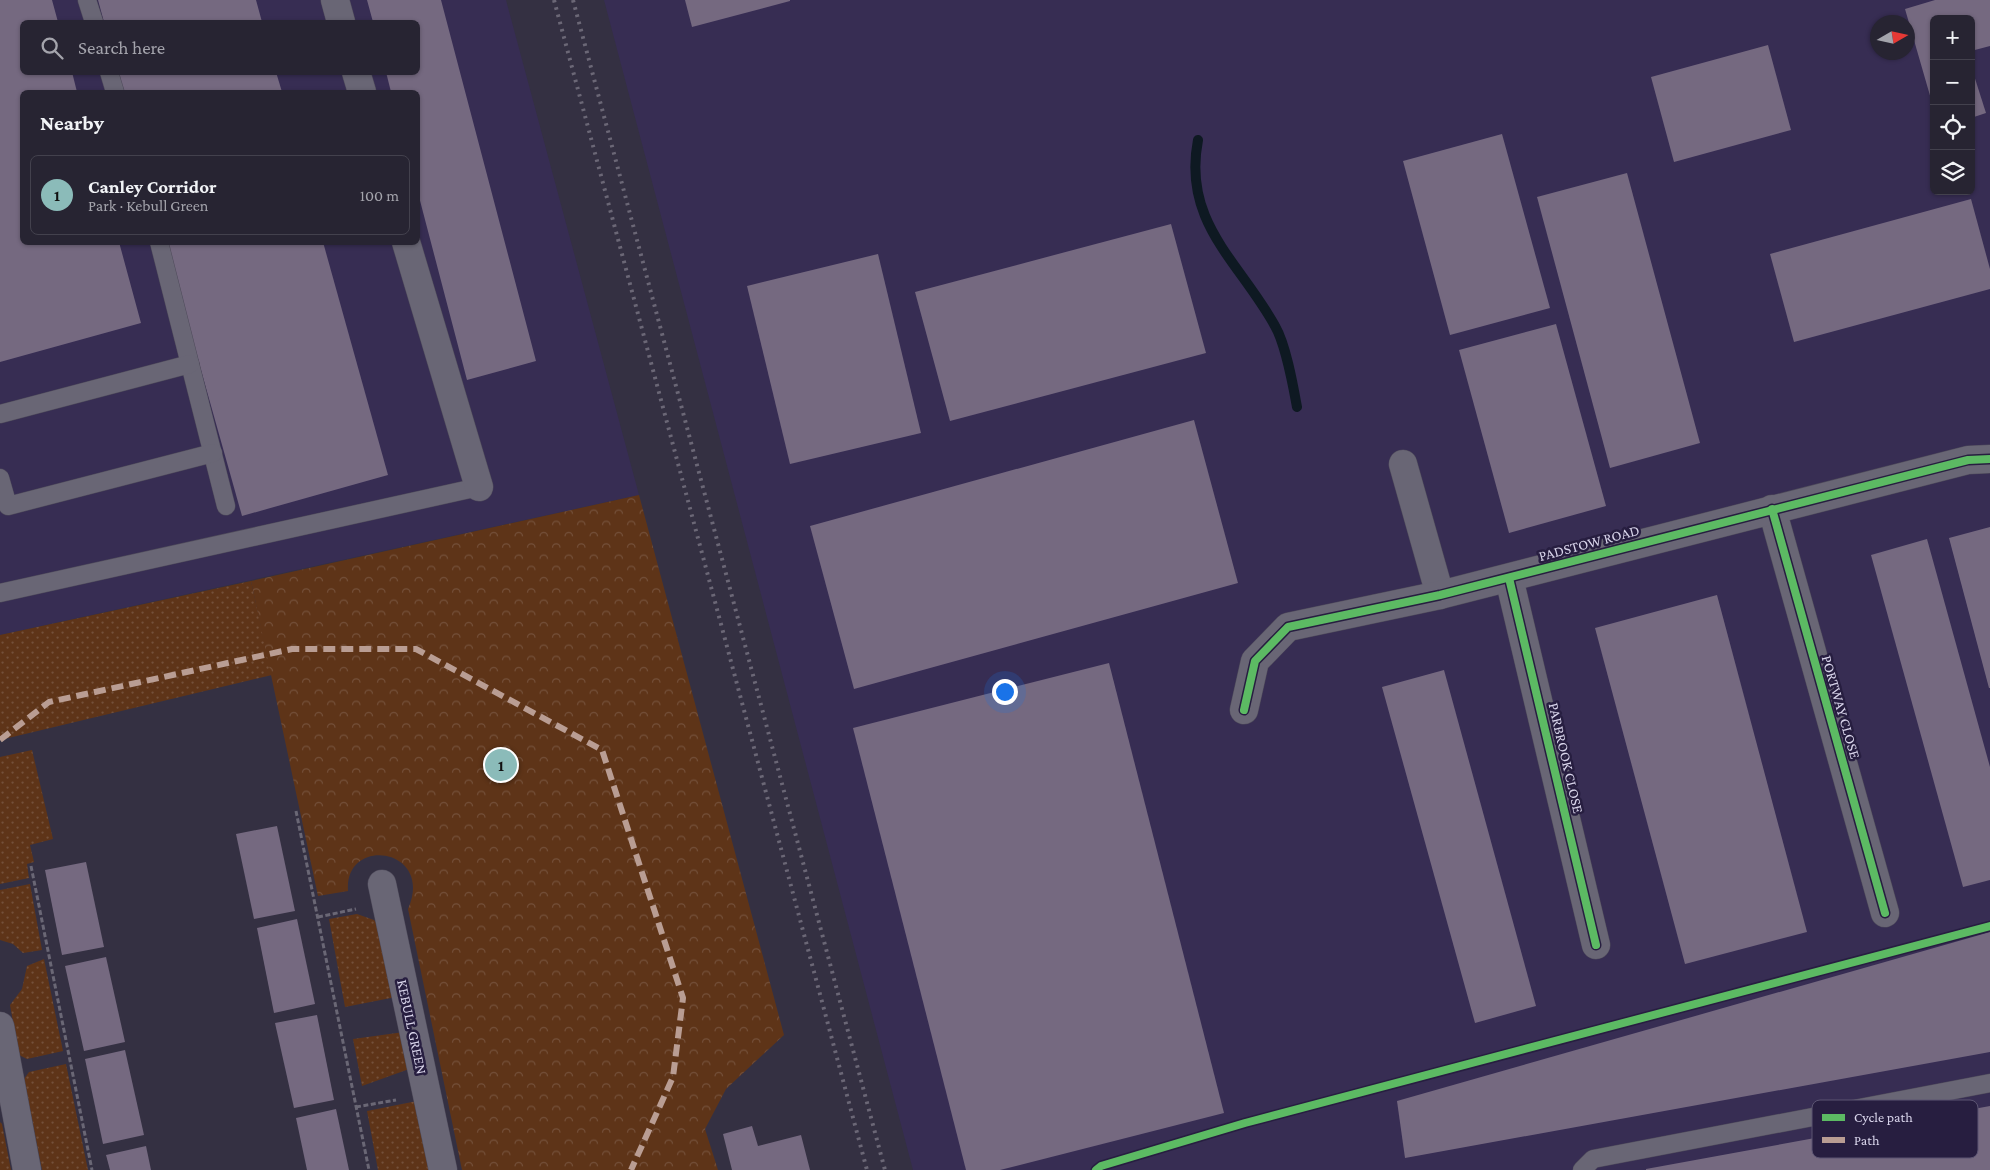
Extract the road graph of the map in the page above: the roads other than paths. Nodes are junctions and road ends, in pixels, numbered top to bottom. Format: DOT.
graph roads {
  1 [pos="87,0"];
  2 [pos="334,0"];
  3 [pos="93,20"];
  4 [pos="340,20"];
  5 [pos="110,75"];
  6 [pos="357,75"];
  7 [pos="114,90"];
  8 [pos="361,90"];
  9 [pos="160,245"];
  10 [pos="407,245"];
  11 [pos="190,364"];
  12 [pos="0,414"];
  13 [pos="213,453"];
  14 [pos="1990,459"];
  15 [pos="1403,464"];
  16 [pos="0,478"];
  17 [pos="479,487"];
  18 [pos="226,506"];
  19 [pos="1772,509"];
  20 [pos="1509,578"];
  21 [pos="0,593"];
  22 [pos="1440,595"];
  23 [pos="1244,710"];
  24 [pos="382,884"];
  25 [pos="1885,913"];
  26 [pos="1596,945"];
  27 [pos="0,1026"];
  28 [pos="1990,1083"];
  29 [pos="1901,1100"];
  30 [pos="1812,1117"];
  31 [pos="27,1170"];
  32 [pos="443,1170"];
  33 [pos="1582,1170"];
  1 -- 3 [label="lane"];
  2 -- 4 [label="street"];
  5 -- 7 [label="lane"];
  6 -- 8 [label="street"];
  9 -- 11 [label="lane"];
  10 -- 17 [label="street"];
  11 -- 12 [label="lane"];
  11 -- 13 [label="lane"];
  13 -- 16 [label="lane"];
  13 -- 18 [label="lane"];
  14 -- 19 [label="street, PADSTOW ROAD"];
  15 -- 22 [label="street"];
  17 -- 21 [label="lane"];
  19 -- 20 [label="street, PADSTOW ROAD"];
  19 -- 25 [label="street, PORTWAY CLOSE"];
  20 -- 22 [label="street, PADSTOW ROAD"];
  20 -- 26 [label="street, PARBROOK CLOSE"];
  22 -- 23 [label="street, PADSTOW ROAD"];
  24 -- 32 [label="street, KEBULL GREEN"];
  27 -- 31 [label="street"];
  28 -- 29 [label="lane"];
  30 -- 33 [label="lane"];
}
